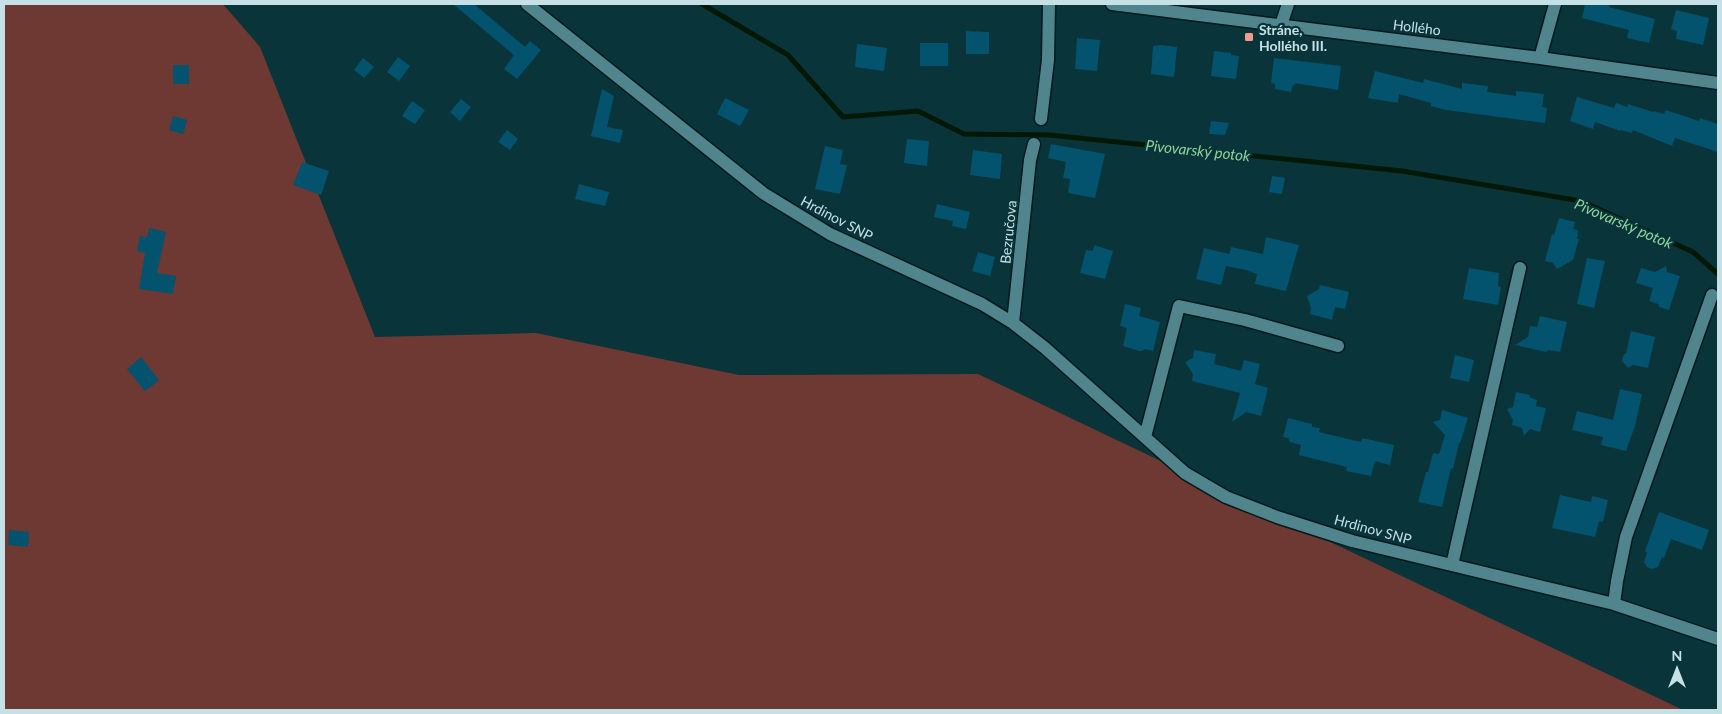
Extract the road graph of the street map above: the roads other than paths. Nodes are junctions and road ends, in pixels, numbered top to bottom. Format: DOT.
graph roads {
  1 [pos="527,4"];
  2 [pos="1049,4"];
  3 [pos="1112,4"];
  4 [pos="1288,4"];
  5 [pos="1555,4"];
  6 [pos="1157,7"];
  7 [pos="1281,25"];
  8 [pos="1540,58"];
  9 [pos="1718,82"];
  10 [pos="1040,119"];
  11 [pos="1034,144"];
  12 [pos="1520,268"];
  13 [pos="1712,296"];
  14 [pos="1014,323"];
  15 [pos="1338,346"];
  16 [pos="1145,438"];
  17 [pos="1452,565"];
  18 [pos="1614,604"];
  19 [pos="1718,639"];
  1 -- 14 [label="street, Hrdinov SNP"];
  2 -- 10 [label="street"];
  3 -- 6 [label="street, Hollého"];
  4 -- 7 [label="street"];
  5 -- 8 [label="street"];
  6 -- 7 [label="street, Hollého"];
  7 -- 8 [label="street, Hollého"];
  8 -- 9 [label="street, Hollého"];
  11 -- 14 [label="street, Bezručova"];
  12 -- 17 [label="street"];
  13 -- 18 [label="street"];
  14 -- 16 [label="street, Hrdinov SNP"];
  15 -- 16 [label="street"];
  16 -- 17 [label="street, Hrdinov SNP"];
  17 -- 18 [label="street, Hrdinov SNP"];
  18 -- 19 [label="street, Hrdinov SNP"];
}
